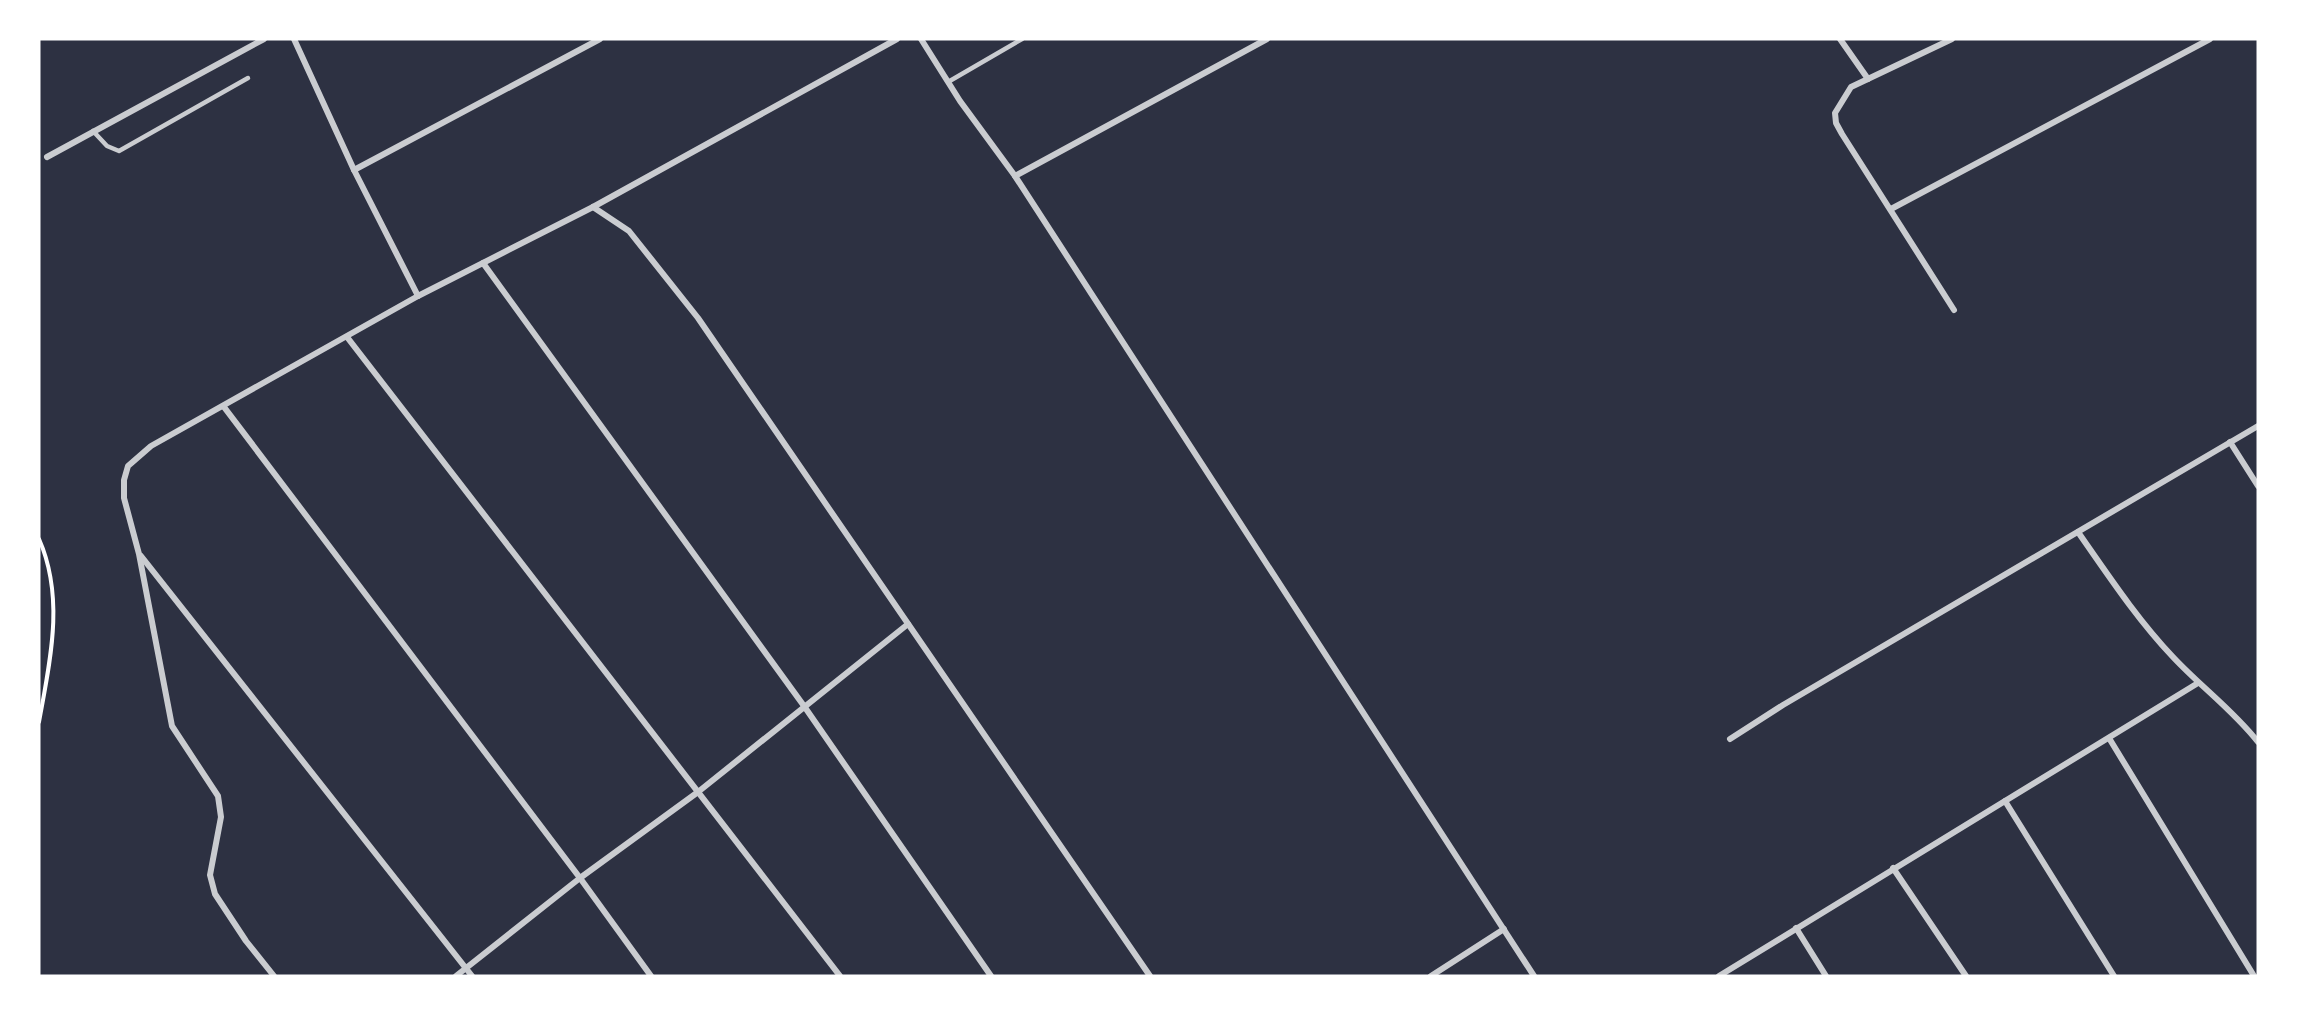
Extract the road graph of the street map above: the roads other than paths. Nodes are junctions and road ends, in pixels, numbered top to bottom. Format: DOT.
graph roads {
  1 [pos="264,39"];
  2 [pos="294,39"];
  3 [pos="600,39"];
  4 [pos="897,39"];
  5 [pos="921,39"];
  6 [pos="1022,39"];
  7 [pos="1267,39"];
  8 [pos="1840,39"];
  9 [pos="1952,39"];
  10 [pos="2210,39"];
  11 [pos="248,78"];
  12 [pos="1868,79"];
  13 [pos="948,82"];
  14 [pos="93,131"];
  15 [pos="47,157"];
  16 [pos="354,170"];
  17 [pos="1015,176"];
  18 [pos="593,207"];
  19 [pos="1891,209"];
  20 [pos="483,263"];
  21 [pos="418,296"];
  22 [pos="1954,310"];
  23 [pos="347,337"];
  24 [pos="224,407"];
  25 [pos="2258,426"];
  26 [pos="2230,442"];
  27 [pos="2258,486"];
  28 [pos="2078,532"];
  29 [pos="139,554"];
  30 [pos="908,624"];
  31 [pos="2198,682"];
  32 [pos="804,706"];
  33 [pos="2109,738"];
  34 [pos="1731,739"];
  35 [pos="2258,742"];
  36 [pos="698,792"];
  37 [pos="2005,801"];
  38 [pos="1893,868"];
  39 [pos="580,878"];
  40 [pos="1796,928"];
  41 [pos="1504,929"];
  42 [pos="466,968"];
  43 [pos="274,976"];
  44 [pos="456,976"];
  45 [pos="472,976"];
  46 [pos="651,976"];
  47 [pos="840,976"];
  48 [pos="992,976"];
  49 [pos="1150,976"];
  50 [pos="1431,976"];
  51 [pos="1534,976"];
  52 [pos="1719,976"];
  53 [pos="1826,976"];
  54 [pos="1966,976"];
  55 [pos="2114,976"];
  56 [pos="2254,976"];
  1 -- 14 [label="street"];
  2 -- 16 [label="street"];
  3 -- 16 [label="street"];
  4 -- 18 [label="street"];
  5 -- 13 [label="street"];
  6 -- 13 [label="lane"];
  7 -- 17 [label="street"];
  8 -- 12 [label="street"];
  9 -- 12 [label="street"];
  10 -- 19 [label="street"];
  11 -- 14 [label="lane"];
  12 -- 19 [label="street"];
  13 -- 17 [label="street"];
  14 -- 15 [label="street"];
  16 -- 21 [label="street"];
  17 -- 41 [label="street"];
  18 -- 20 [label="street"];
  18 -- 30 [label="street"];
  19 -- 22 [label="street"];
  20 -- 21 [label="street"];
  20 -- 32 [label="street"];
  21 -- 23 [label="street"];
  23 -- 24 [label="street"];
  23 -- 36 [label="street"];
  24 -- 29 [label="street"];
  24 -- 39 [label="street"];
  25 -- 26 [label="street"];
  26 -- 27 [label="street"];
  26 -- 28 [label="street"];
  28 -- 31 [label="street"];
  28 -- 34 [label="street"];
  29 -- 42 [label="street"];
  29 -- 43 [label="street"];
  30 -- 32 [label="street"];
  30 -- 49 [label="street"];
  31 -- 33 [label="street"];
  31 -- 35 [label="street"];
  32 -- 36 [label="street"];
  32 -- 48 [label="street"];
  33 -- 37 [label="street"];
  33 -- 56 [label="street"];
  36 -- 39 [label="street"];
  36 -- 47 [label="street"];
  37 -- 38 [label="street"];
  37 -- 55 [label="street"];
  38 -- 40 [label="street"];
  38 -- 54 [label="street"];
  39 -- 42 [label="street"];
  39 -- 46 [label="street"];
  40 -- 52 [label="street"];
  40 -- 53 [label="street"];
  41 -- 50 [label="street"];
  41 -- 51 [label="street"];
  42 -- 44 [label="street"];
  42 -- 45 [label="street"];
}
